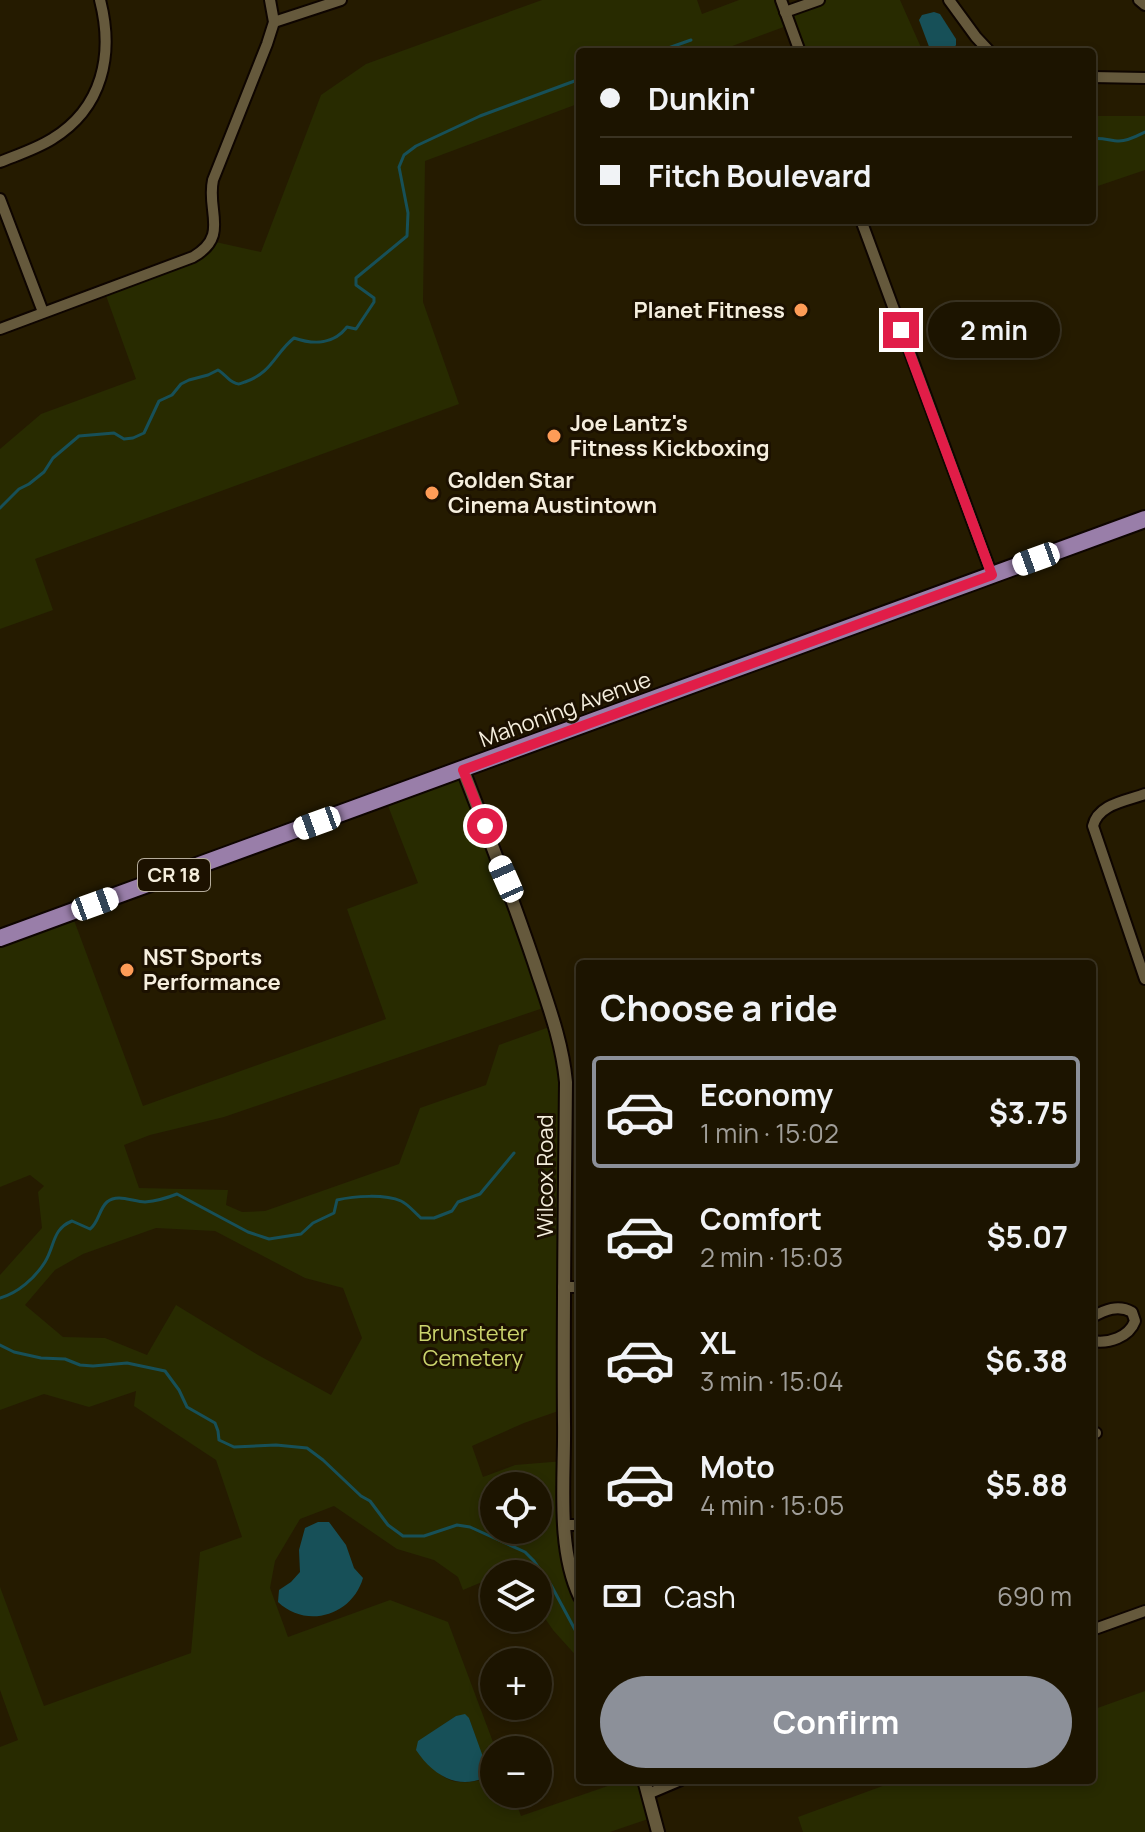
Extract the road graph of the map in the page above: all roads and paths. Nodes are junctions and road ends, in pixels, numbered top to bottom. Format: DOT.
graph roads {
  1 [pos="100,0"];
  2 [pos="270,0"];
  3 [pos="341,0"];
  4 [pos="781,0"];
  5 [pos="819,0"];
  6 [pos="949,0"];
  7 [pos="1139,0"];
  8 [pos="1145,5"];
  9 [pos="785,12"];
  10 [pos="274,22"];
  11 [pos="798,48"];
  12 [pos="986,48"];
  13 [pos="1096,77"];
  14 [pos="1145,78"];
  15 [pos="0,162"];
  16 [pos="0,199"];
  17 [pos="862,224"];
  18 [pos="43,312"];
  19 [pos="0,329"];
  20 [pos="1145,519"];
  21 [pos="992,575"];
  22 [pos="463,770"];
  23 [pos="1145,794"];
  24 [pos="0,938"];
  25 [pos="1145,979"];
  26 [pos="563,1287"];
  27 [pos="576,1287"];
  28 [pos="1096,1315"];
  29 [pos="1096,1341"];
  30 [pos="565,1525"];
  31 [pos="576,1525"];
  32 [pos="576,1584"];
  33 [pos="1145,1611"];
  34 [pos="1096,1629"];
  35 [pos="647,1784"];
  36 [pos="658,1832"];
  1 -- 15 [label="street"];
  2 -- 10 [label="street"];
  3 -- 10 [label="street"];
  4 -- 9 [label="street"];
  5 -- 9 [label="street"];
  6 -- 12 [label="street"];
  7 -- 8 [label="street"];
  9 -- 11 [label="street"];
  10 -- 18 [label="street"];
  13 -- 14 [label="street"];
  16 -- 18 [label="street"];
  17 -- 21 [label="street"];
  18 -- 19 [label="street"];
  20 -- 21 [label="main road, Mahoning Avenue / CR 18"];
  21 -- 22 [label="main road, Mahoning Avenue / CR 18"];
  22 -- 24 [label="main road, Mahoning Avenue / CR 18"];
  22 -- 26 [label="street, Wilcox Road"];
  23 -- 25 [label="street"];
  26 -- 27 [label="street"];
  26 -- 30 [label="street, Wilcox Road"];
  28 -- 29 [label="street"];
  30 -- 31 [label="street"];
  30 -- 32 [label="street, Wilcox Road"];
  33 -- 34 [label="street"];
  35 -- 36 [label="street"];
}
